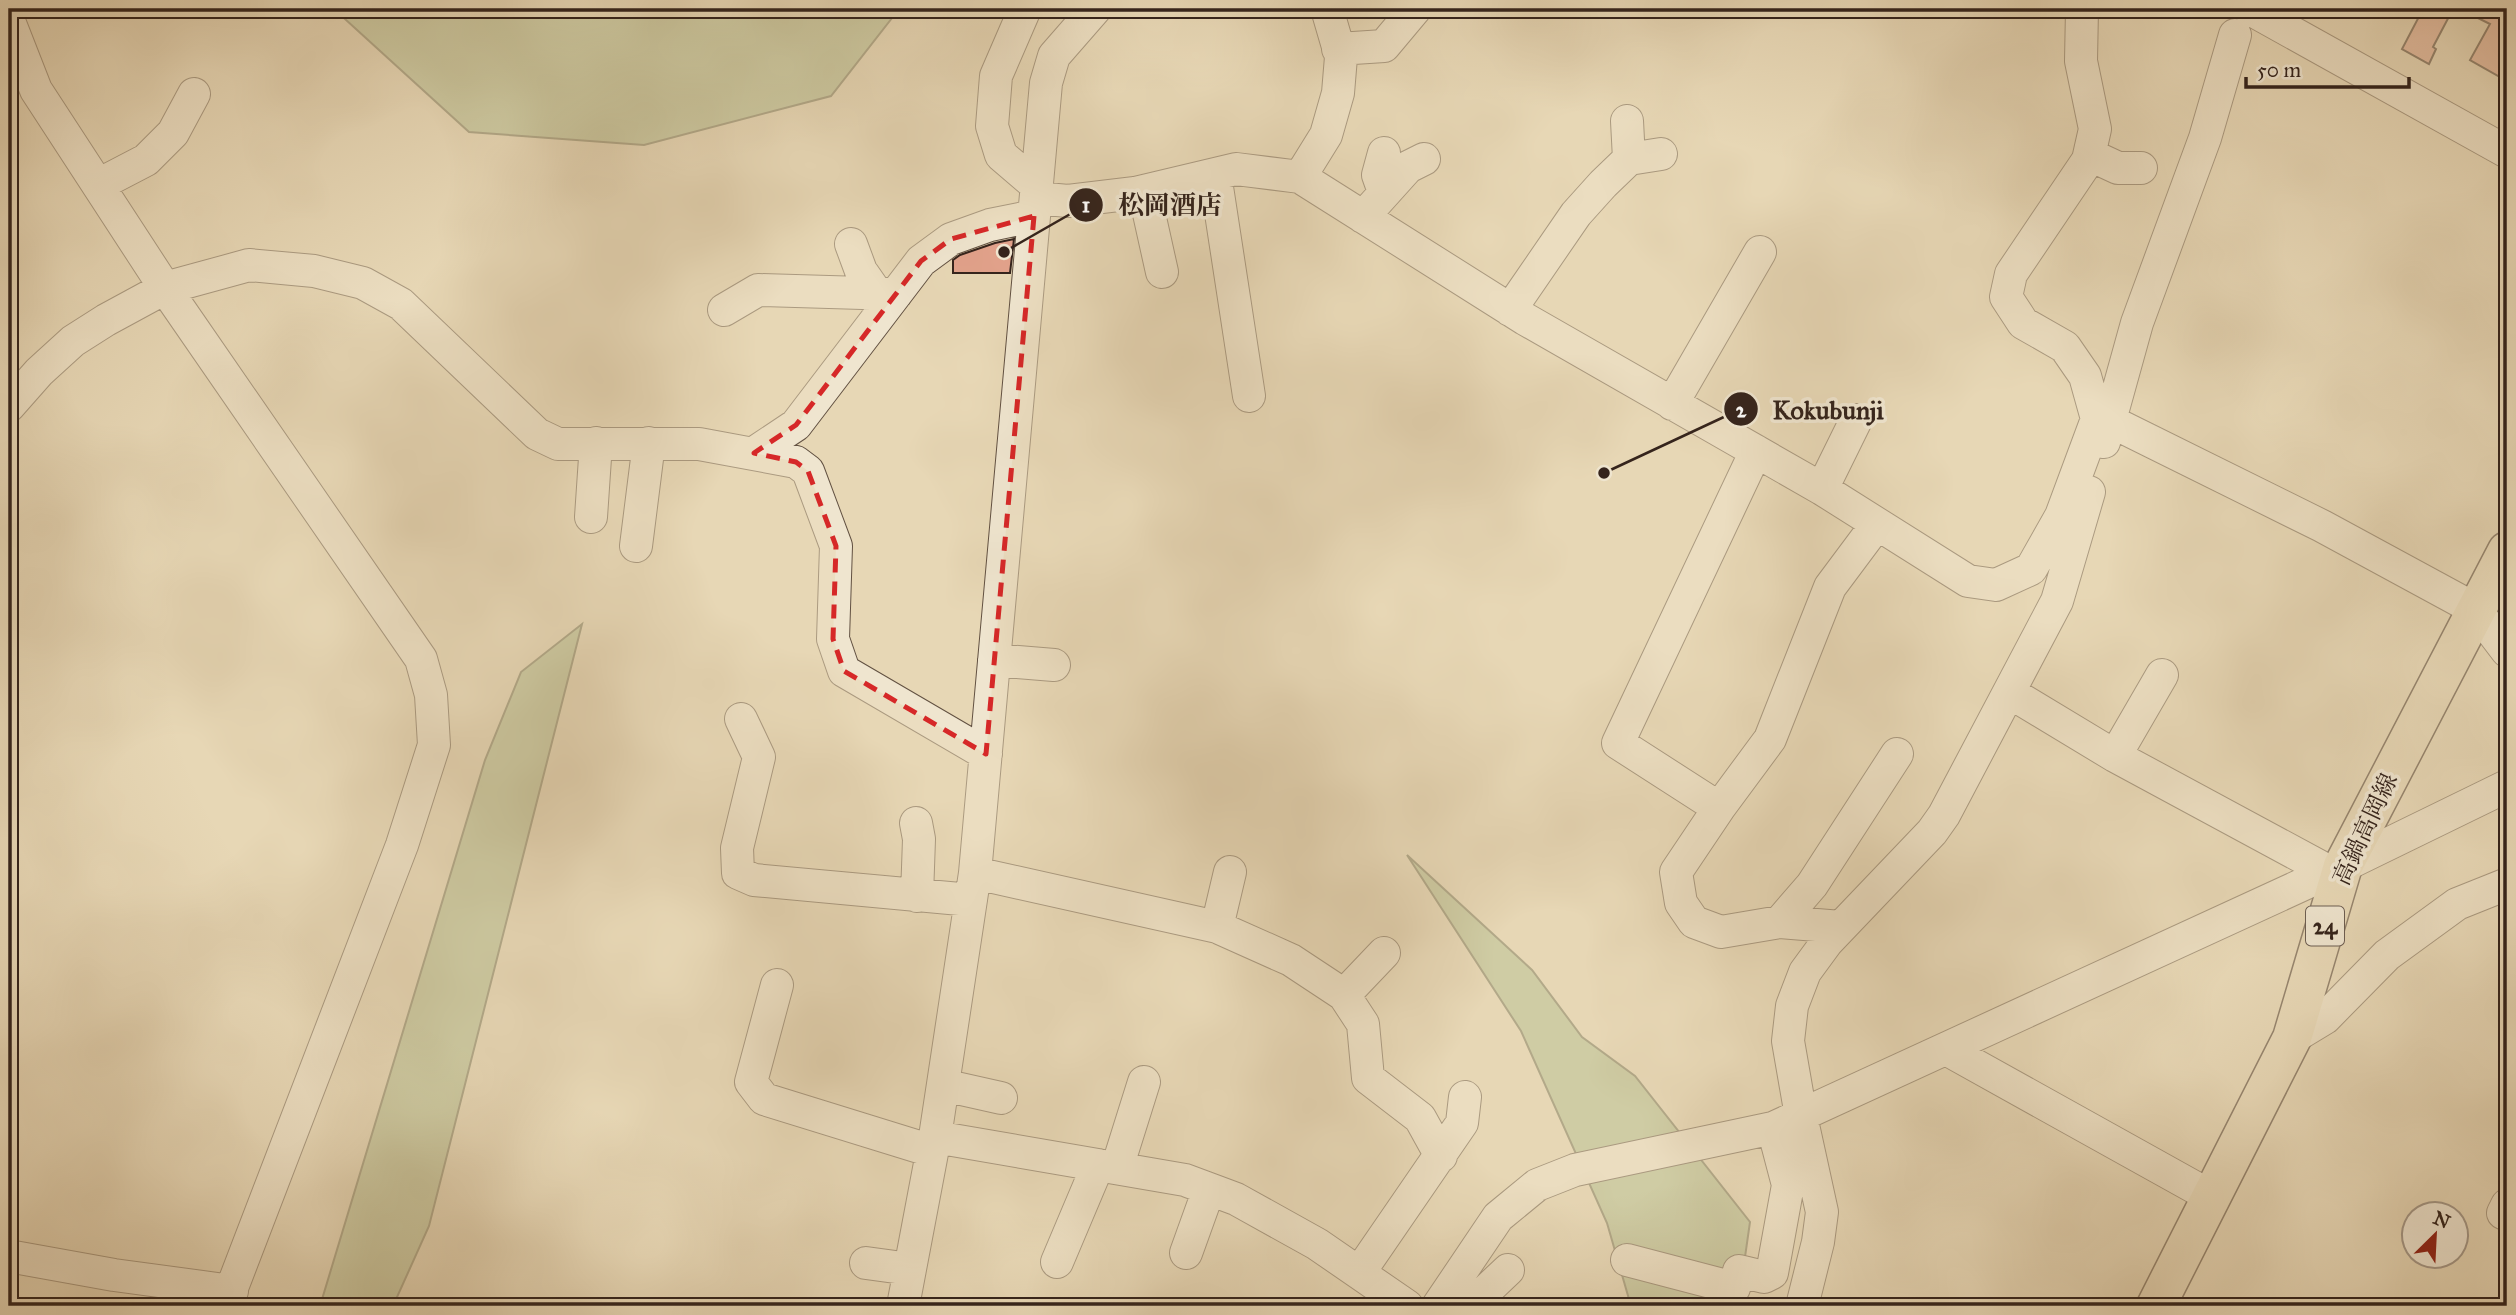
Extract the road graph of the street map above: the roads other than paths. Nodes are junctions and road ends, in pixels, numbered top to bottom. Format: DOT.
graph roads {
  1 [pos="1025,9"];
  2 [pos="1095,9"];
  3 [pos="1326,9"];
  4 [pos="1415,9"];
  5 [pos="2082,9"];
  6 [pos="9,21"];
  7 [pos="2242,22"];
  8 [pos="1338,49"];
  9 [pos="194,94"];
  10 [pos="1628,121"];
  11 [pos="2507,152"];
  12 [pos="1384,153"];
  13 [pos="1661,154"];
  14 [pos="2090,155"];
  15 [pos="1424,159"];
  16 [pos="1629,159"];
  17 [pos="2141,169"];
  18 [pos="1215,174"];
  19 [pos="1300,177"];
  20 [pos="98,185"];
  21 [pos="1144,191"];
  22 [pos="1384,192"];
  23 [pos="1035,200"];
  24 [pos="1363,217"];
  25 [pos="851,243"];
  26 [pos="1760,252"];
  27 [pos="1162,272"];
  28 [pos="165,288"];
  29 [pos="887,294"];
  30 [pos="724,310"];
  31 [pos="1510,310"];
  32 [pos="1249,396"];
  33 [pos="1672,404"];
  34 [pos="9,406"];
  35 [pos="1856,420"];
  36 [pos="2103,420"];
  37 [pos="596,443"];
  38 [pos="649,443"];
  39 [pos="1756,451"];
  40 [pos="754,453"];
  41 [pos="1822,489"];
  42 [pos="591,517"];
  43 [pos="1877,524"];
  44 [pos="636,546"];
  45 [pos="2507,551"];
  46 [pos="2475,609"];
  47 [pos="2507,651"];
  48 [pos="994,660"];
  49 [pos="1054,665"];
  50 [pos="2162,675"];
  51 [pos="2009,692"];
  52 [pos="741,719"];
  53 [pos="986,754"];
  54 [pos="1897,754"];
  55 [pos="2115,756"];
  56 [pos="2507,786"];
  57 [pos="1719,808"];
  58 [pos="916,823"];
  59 [pos="2336,869"];
  60 [pos="1230,872"];
  61 [pos="2507,884"];
  62 [pos="973,887"];
  63 [pos="917,896"];
  64 [pos="1780,922"];
  65 [pos="1217,927"];
  66 [pos="1841,928"];
  67 [pos="1384,953"];
  68 [pos="777,985"];
  69 [pos="1343,995"];
  70 [pos="2292,1038"];
  71 [pos="1946,1049"];
  72 [pos="1144,1082"];
  73 [pos="943,1085"];
  74 [pos="1465,1097"];
  75 [pos="1001,1098"];
  76 [pos="1787,1122"];
  77 [pos="933,1144"];
  78 [pos="1441,1156"];
  79 [pos="1108,1167"];
  80 [pos="1209,1189"];
  81 [pos="2212,1197"];
  82 [pos="2507,1205"];
  83 [pos="2507,1215"];
  84 [pos="1186,1253"];
  85 [pos="14,1257"];
  86 [pos="1628,1260"];
  87 [pos="866,1262"];
  88 [pos="1057,1262"];
  89 [pos="910,1269"];
  90 [pos="1508,1270"];
  91 [pos="1359,1273"];
  92 [pos="229,1299"];
  93 [pos="1455,1303"];
  94 [pos="903,1306"];
  95 [pos="1407,1306"];
  96 [pos="1802,1306"];
  97 [pos="2157,1306"];
  1 -- 23 [label="street"];
  2 -- 23 [label="street"];
  3 -- 8 [label="street"];
  4 -- 8 [label="street"];
  5 -- 14 [label="street"];
  6 -- 20 [label="street"];
  7 -- 11 [label="street"];
  7 -- 36 [label="street"];
  8 -- 19 [label="street"];
  9 -- 20 [label="street"];
  10 -- 16 [label="street"];
  12 -- 22 [label="street"];
  13 -- 16 [label="street"];
  14 -- 17 [label="street"];
  14 -- 36 [label="street"];
  15 -- 22 [label="street"];
  16 -- 31 [label="street"];
  18 -- 19 [label="street"];
  18 -- 21 [label="street"];
  18 -- 32 [label="street"];
  19 -- 24 [label="street"];
  20 -- 28 [label="street"];
  21 -- 23 [label="street"];
  21 -- 27 [label="street"];
  22 -- 24 [label="street"];
  23 -- 29 [label="street"];
  23 -- 48 [label="street"];
  24 -- 31 [label="street"];
  25 -- 29 [label="street"];
  26 -- 33 [label="street"];
  28 -- 34 [label="street"];
  28 -- 37 [label="street"];
  28 -- 92 [label="street"];
  29 -- 30 [label="street"];
  29 -- 40 [label="street"];
  31 -- 33 [label="street"];
  33 -- 39 [label="street"];
  35 -- 41 [label="street"];
  36 -- 43 [label="street"];
  36 -- 46 [label="street"];
  36 -- 51 [label="street"];
  37 -- 38 [label="street"];
  37 -- 42 [label="street"];
  38 -- 40 [label="street"];
  38 -- 44 [label="street"];
  39 -- 41 [label="street"];
  39 -- 57 [label="street"];
  40 -- 53 [label="street"];
  41 -- 43 [label="street"];
  43 -- 57 [label="street"];
  45 -- 46 [label="main road, 高鍋高岡線 / 24"];
  46 -- 47 [label="street"];
  46 -- 59 [label="main road, 高鍋高岡線 / 24"];
  48 -- 49 [label="street"];
  48 -- 53 [label="street"];
  50 -- 55 [label="street"];
  51 -- 55 [label="street"];
  51 -- 66 [label="street"];
  52 -- 63 [label="street"];
  53 -- 62 [label="street"];
  54 -- 64 [label="street"];
  55 -- 59 [label="street"];
  56 -- 59 [label="street"];
  57 -- 64 [label="street"];
  58 -- 63 [label="street"];
  59 -- 70 [label="main road, 高鍋高岡線 / 24"];
  59 -- 71 [label="street"];
  60 -- 65 [label="street"];
  61 -- 70 [label="street"];
  62 -- 63 [label="street"];
  62 -- 65 [label="street"];
  62 -- 73 [label="street"];
  64 -- 66 [label="street"];
  65 -- 69 [label="street"];
  66 -- 76 [label="street"];
  67 -- 69 [label="street"];
  68 -- 77 [label="street"];
  69 -- 78 [label="street"];
  70 -- 81 [label="main road, 高鍋高岡線 / 24"];
  71 -- 76 [label="street"];
  71 -- 81 [label="street"];
  72 -- 79 [label="street"];
  73 -- 75 [label="street"];
  73 -- 77 [label="street"];
  74 -- 78 [label="street"];
  76 -- 86 [label="street"];
  76 -- 93 [label="street"];
  76 -- 96 [label="street"];
  77 -- 79 [label="street"];
  77 -- 89 [label="street"];
  78 -- 91 [label="street"];
  79 -- 80 [label="street"];
  79 -- 88 [label="street"];
  80 -- 84 [label="street"];
  80 -- 91 [label="street"];
  81 -- 97 [label="main road, 高鍋高岡線 / 24"];
  82 -- 83 [label="street"];
  85 -- 92 [label="street"];
  87 -- 89 [label="street"];
  89 -- 94 [label="street"];
  90 -- 93 [label="street"];
  91 -- 95 [label="street"];
}
